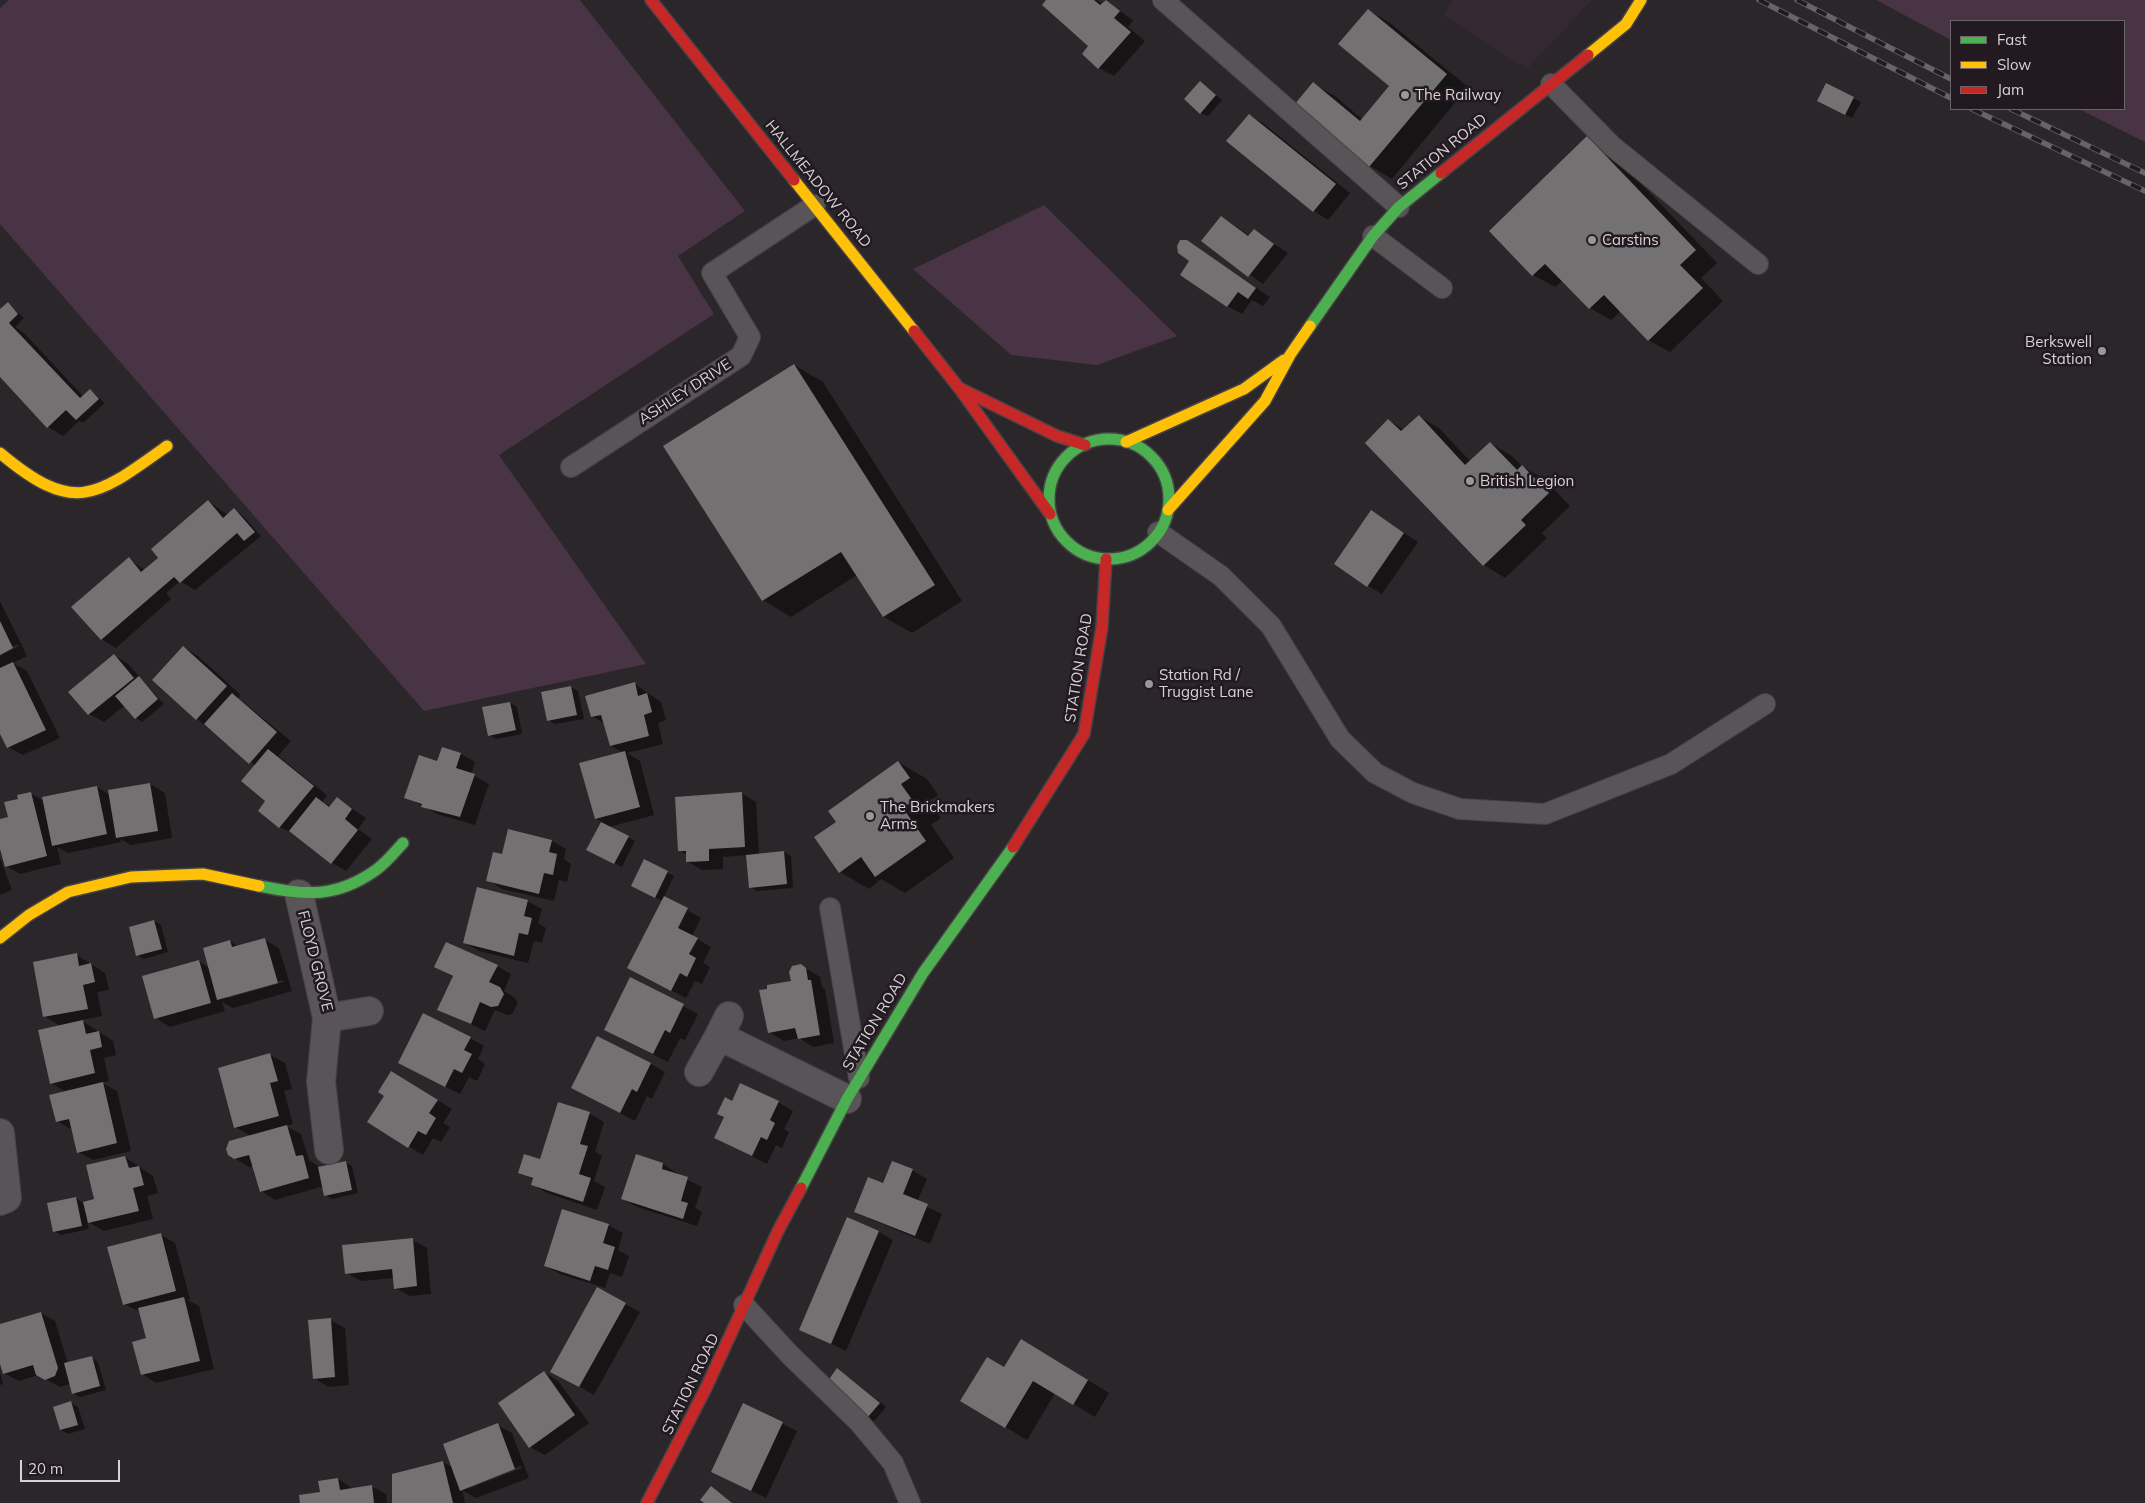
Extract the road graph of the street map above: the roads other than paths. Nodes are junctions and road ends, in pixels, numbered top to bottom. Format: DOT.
graph roads {
  1 [pos="651,0"];
  2 [pos="1163,0"];
  3 [pos="1641,0"];
  4 [pos="1551,84"];
  5 [pos="815,204"];
  6 [pos="1399,207"];
  7 [pos="1373,236"];
  8 [pos="1758,264"];
  9 [pos="1442,288"];
  10 [pos="1290,355"];
  11 [pos="959,388"];
  12 [pos="1126,442"];
  13 [pos="1085,445"];
  14 [pos="168,446"];
  15 [pos="0,453"];
  16 [pos="571,467"];
  17 [pos="1168,510"];
  18 [pos="1050,514"];
  19 [pos="1158,532"];
  20 [pos="1106,559"];
  21 [pos="1765,704"];
  22 [pos="403,843"];
  23 [pos="299,894"];
  24 [pos="830,908"];
  25 [pos="0,938"];
  26 [pos="369,1011"];
  27 [pos="327,1018"];
  28 [pos="699,1072"];
  29 [pos="853,1089"];
  30 [pos="0,1133"];
  31 [pos="329,1150"];
  32 [pos="0,1200"];
  33 [pos="744,1305"];
  34 [pos="647,1503"];
  35 [pos="910,1503"];
  1 -- 5 [label="street, HALLMEADOW ROAD"];
  2 -- 6 [label="lane"];
  3 -- 4 [label="street, STATION ROAD"];
  4 -- 6 [label="street, STATION ROAD"];
  4 -- 8 [label="lane"];
  5 -- 11 [label="street, HALLMEADOW ROAD"];
  5 -- 16 [label="lane, ASHLEY DRIVE"];
  6 -- 7 [label="street, STATION ROAD"];
  7 -- 9 [label="lane"];
  7 -- 10 [label="street, STATION ROAD"];
  10 -- 12 [label="street, STATION ROAD"];
  10 -- 17 [label="street, STATION ROAD"];
  11 -- 13 [label="street, HALLMEADOW ROAD"];
  11 -- 18 [label="street, HALLMEADOW ROAD"];
  12 -- 13 [label="street, STATION ROAD"];
  12 -- 17 [label="street, STATION ROAD"];
  13 -- 18 [label="street, STATION ROAD"];
  14 -- 15 [label="street"];
  17 -- 19 [label="street, STATION ROAD"];
  18 -- 20 [label="street, STATION ROAD"];
  19 -- 20 [label="street, STATION ROAD"];
  19 -- 21 [label="lane"];
  20 -- 29 [label="street, STATION ROAD"];
  22 -- 23 [label="street, FLOYD GROVE"];
  23 -- 25 [label="street, FLOYD GROVE"];
  23 -- 27 [label="street, FLOYD GROVE"];
  24 -- 29 [label="lane"];
  26 -- 27 [label="street, FLOYD GROVE"];
  27 -- 31 [label="street"];
  28 -- 29 [label="street"];
  29 -- 33 [label="street, STATION ROAD"];
  30 -- 32 [label="street"];
  33 -- 34 [label="street, STATION ROAD"];
  33 -- 35 [label="lane"];
}
